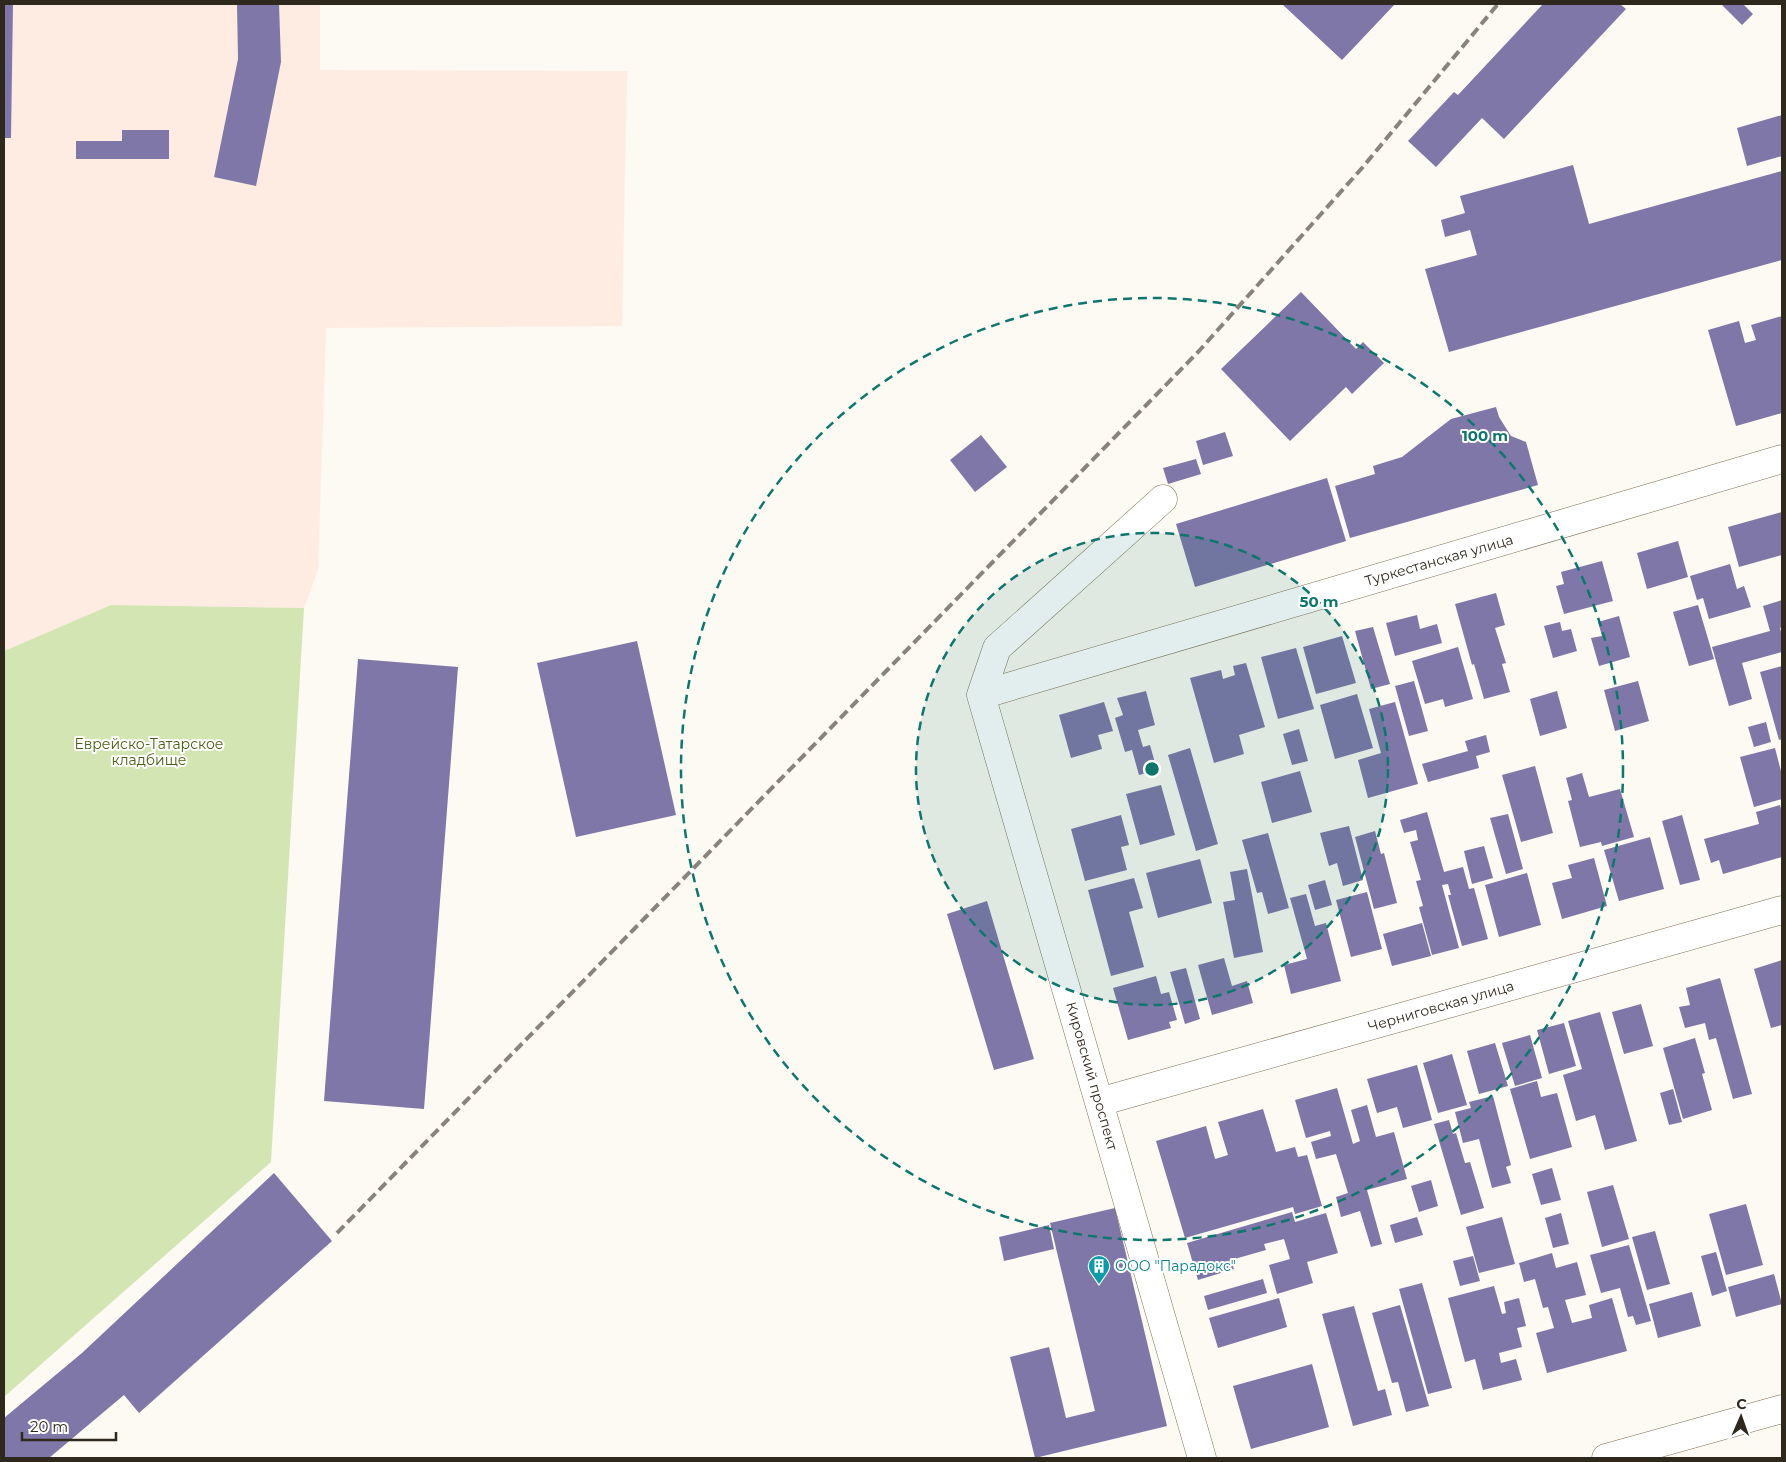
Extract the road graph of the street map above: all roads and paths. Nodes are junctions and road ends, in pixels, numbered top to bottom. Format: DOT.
graph roads {
  1 [pos="1782,460"];
  2 [pos="1163,499"];
  3 [pos="981,695"];
  4 [pos="1782,910"];
  5 [pos="1099,1102"];
  6 [pos="1782,1410"];
  7 [pos="1202,1458"];
  8 [pos="1606,1458"];
  1 -- 3 [label="street, Туркестанская улица"];
  2 -- 3 [label="street"];
  3 -- 5 [label="street, Кировский проспект"];
  4 -- 5 [label="street, Черниговская улица"];
  5 -- 7 [label="street, Кировский проспект"];
  6 -- 8 [label="street"];
}
